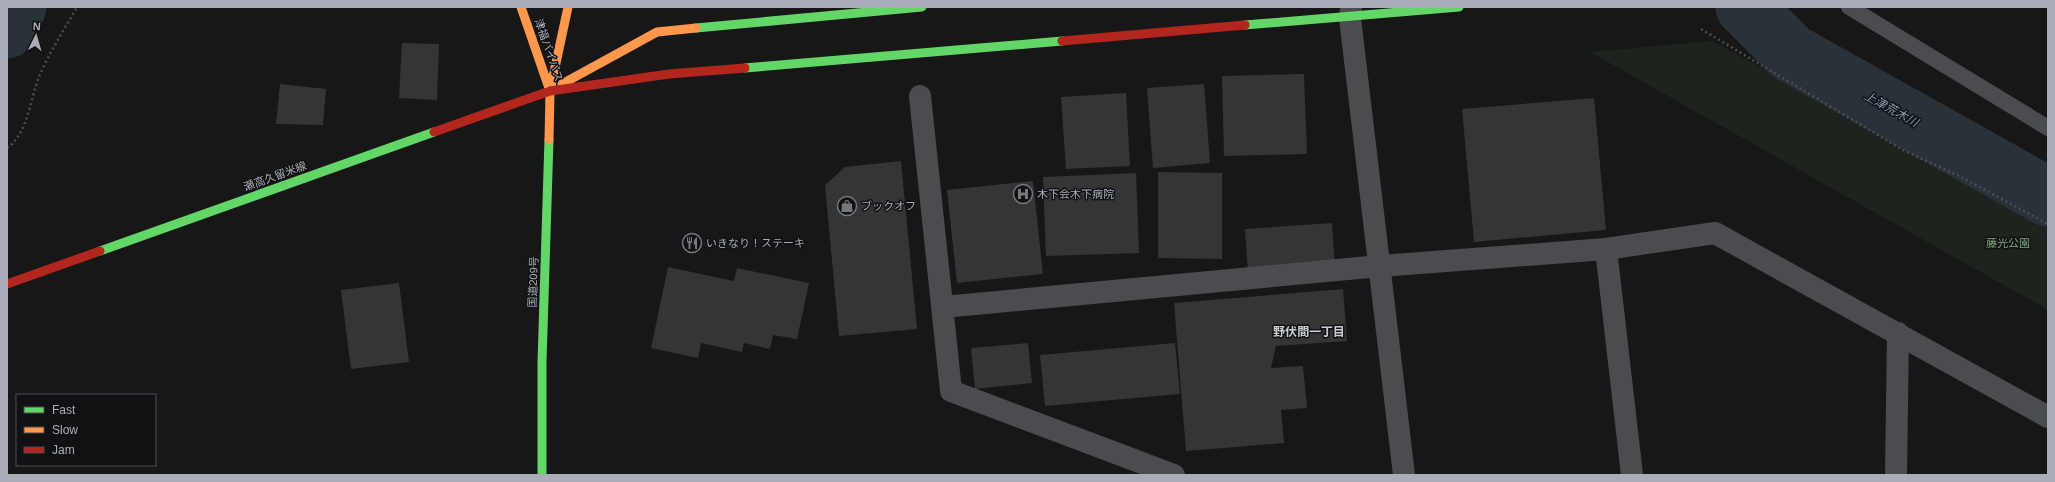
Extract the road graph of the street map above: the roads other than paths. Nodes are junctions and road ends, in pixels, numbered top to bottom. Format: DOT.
graph roads {
  1 [pos="521,7"];
  2 [pos="568,7"];
  3 [pos="922,7"];
  4 [pos="1459,7"];
  5 [pos="1849,7"];
  6 [pos="1351,12"];
  7 [pos="550,90"];
  8 [pos="920,96"];
  9 [pos="2048,128"];
  10 [pos="1606,249"];
  11 [pos="1380,266"];
  12 [pos="7,284"];
  13 [pos="943,307"];
  14 [pos="1898,334"];
  15 [pos="2048,417"];
  16 [pos="542,475"];
  17 [pos="1174,475"];
  18 [pos="1404,475"];
  19 [pos="1632,475"];
  20 [pos="1896,475"];
  1 -- 7 [label="main road, 津福バイパス"];
  2 -- 7 [label="main road, 津福バイパス"];
  3 -- 7 [label="main road"];
  4 -- 6 [label="main road"];
  5 -- 9 [label="lane"];
  6 -- 7 [label="main road"];
  6 -- 11 [label="street"];
  7 -- 12 [label="main road, 瀬高久留米線"];
  7 -- 16 [label="main road, 国道209号"];
  8 -- 13 [label="street"];
  10 -- 11 [label="street"];
  10 -- 14 [label="street"];
  10 -- 19 [label="street"];
  11 -- 13 [label="street"];
  11 -- 18 [label="street"];
  13 -- 17 [label="street"];
  14 -- 15 [label="street"];
  14 -- 20 [label="street"];
}
